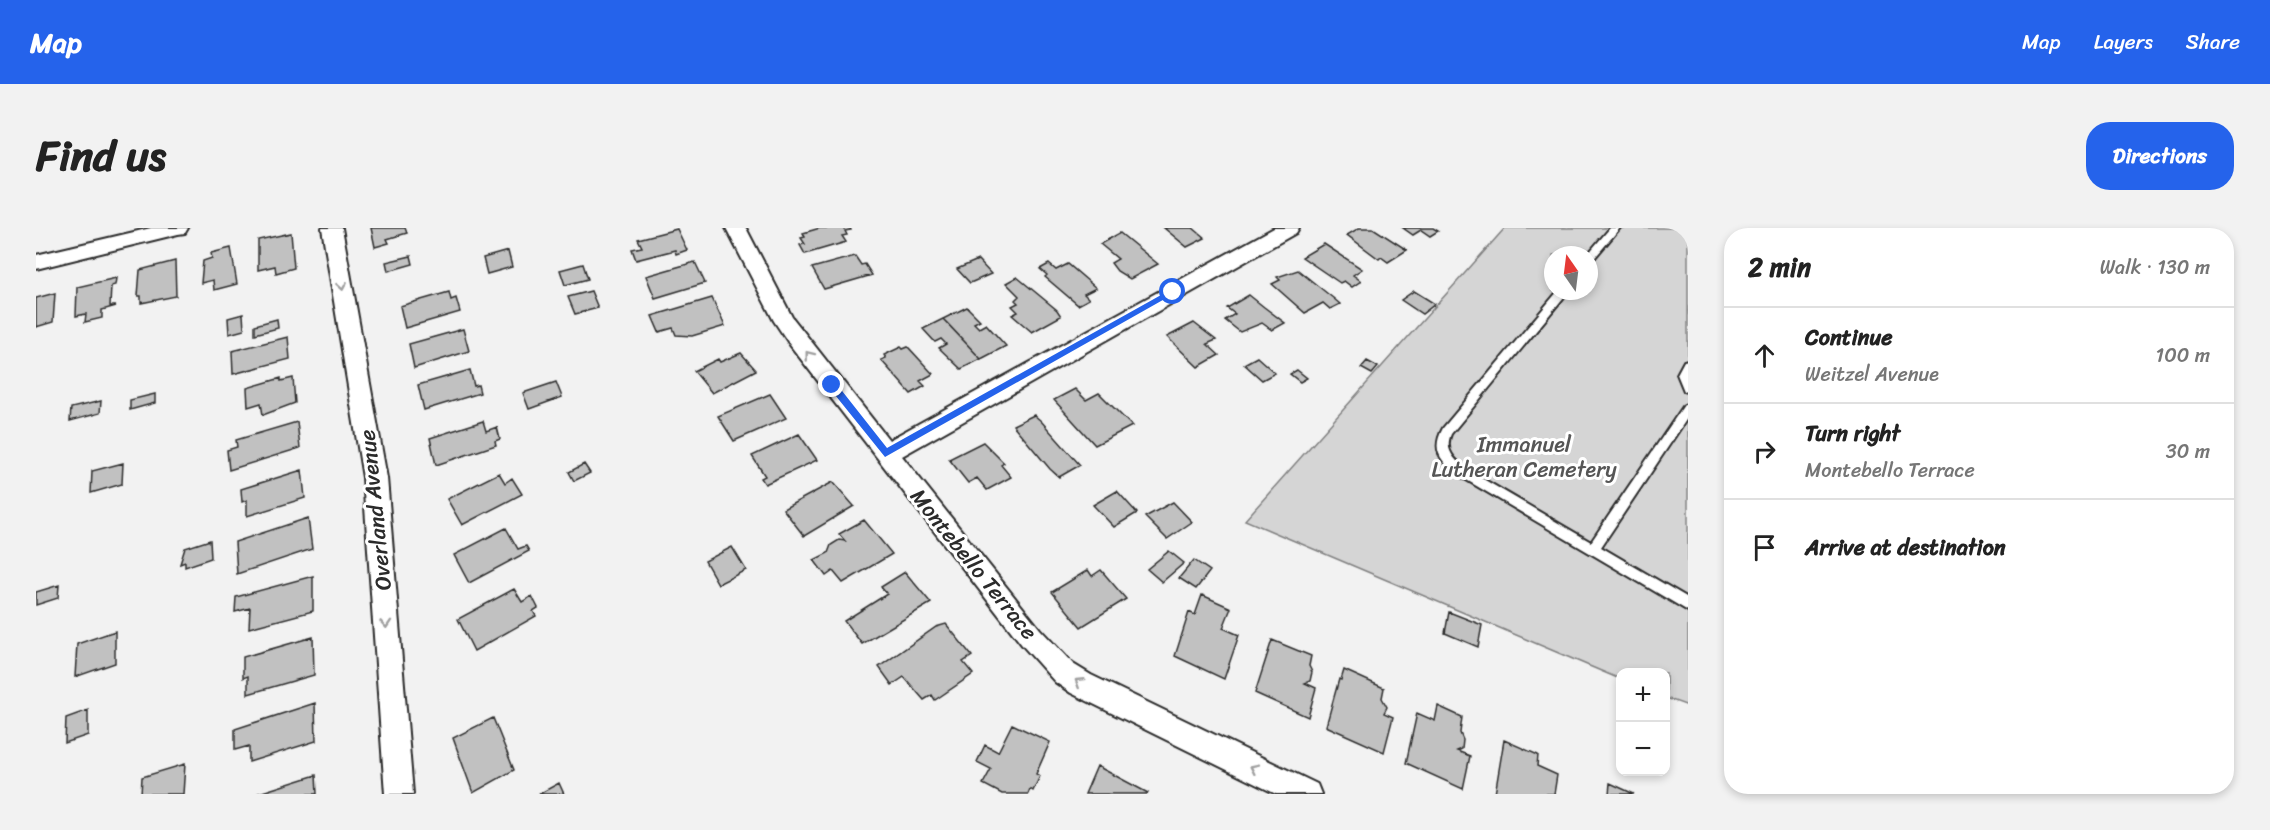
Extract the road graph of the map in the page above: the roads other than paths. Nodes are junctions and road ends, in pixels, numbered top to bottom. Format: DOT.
graph roads {
  1 [pos="178,228"];
  2 [pos="332,228"];
  3 [pos="736,228"];
  4 [pos="1289,228"];
  5 [pos="1615,228"];
  6 [pos="1598,248"];
  7 [pos="36,262"];
  8 [pos="1557,300"];
  9 [pos="1688,364"];
  10 [pos="1688,388"];
  11 [pos="1688,408"];
  12 [pos="885,454"];
  13 [pos="1593,549"];
  14 [pos="1688,605"];
  15 [pos="399,794"];
  16 [pos="1307,794"];
  1 -- 7 [label="street"];
  2 -- 15 [label="street, Overland Avenue, one-way"];
  12 -- 3 [label="street, Montebello Terrace, one-way"];
  4 -- 12 [label="street"];
  5 -- 6 [label="lane"];
  8 -- 13 [label="lane"];
  9 -- 10 [label="lane"];
  11 -- 13 [label="lane"];
  16 -- 12 [label="street, Montebello Terrace, one-way"];
  13 -- 14 [label="lane"];
}
